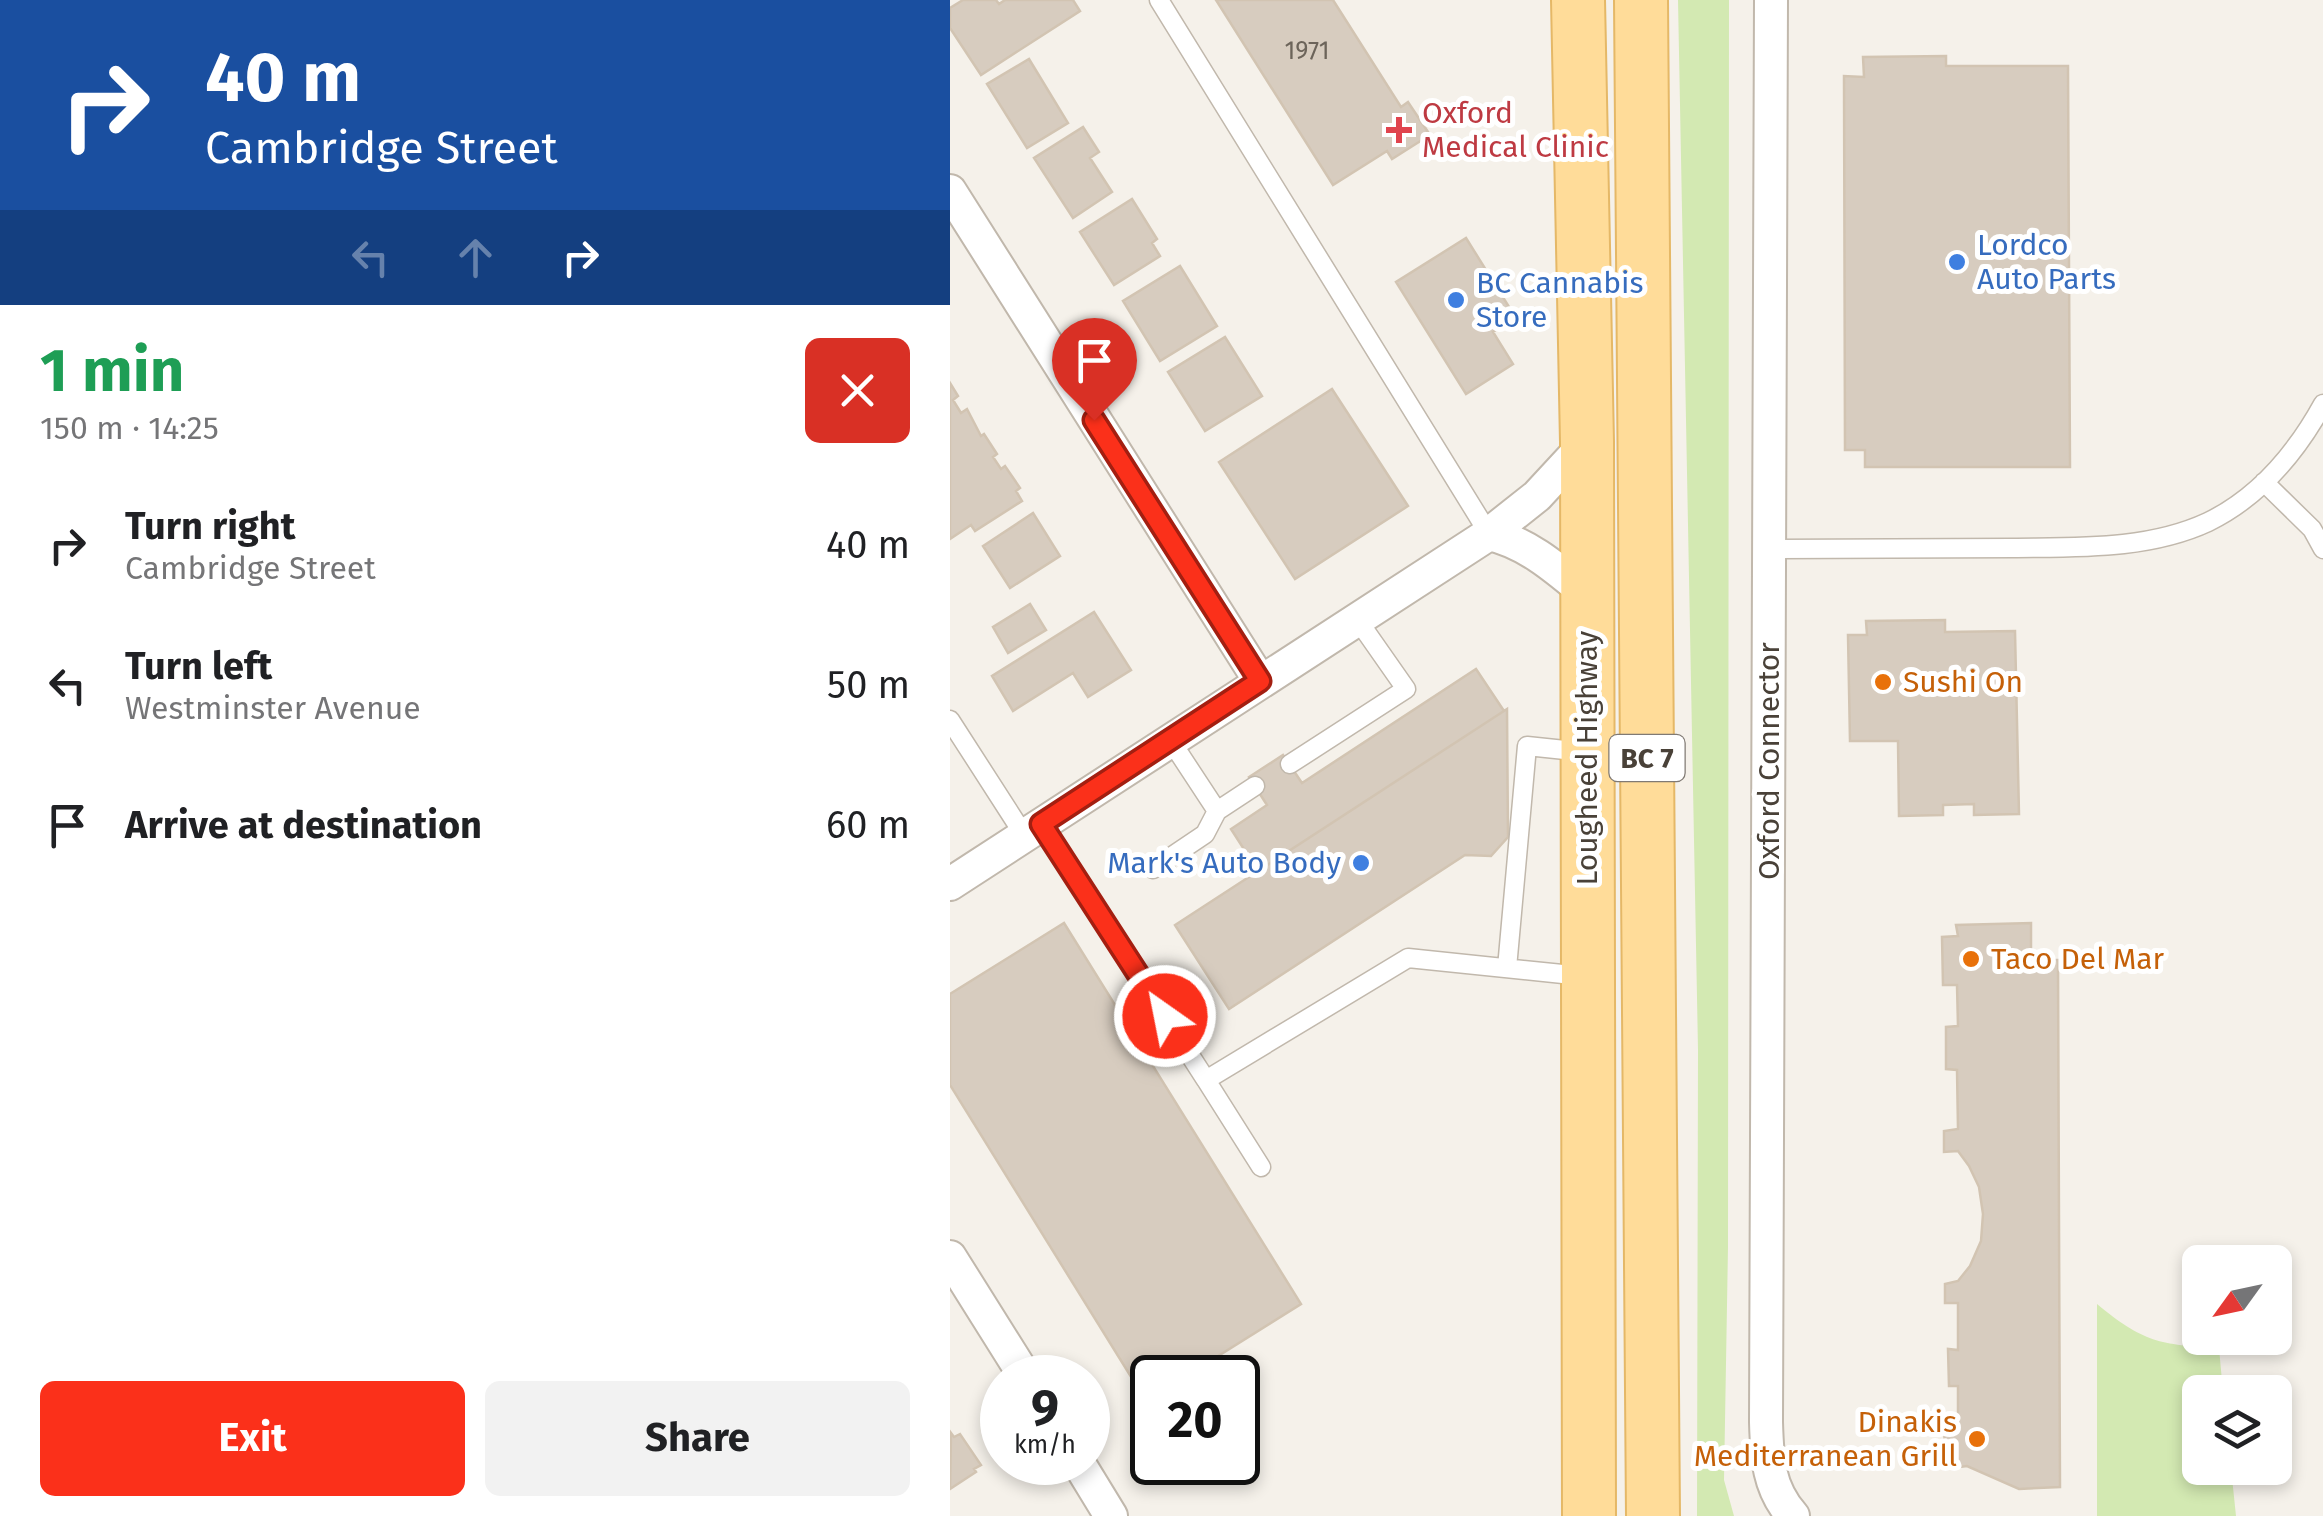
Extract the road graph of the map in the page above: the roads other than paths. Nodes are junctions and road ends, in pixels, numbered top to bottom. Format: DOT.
graph roads {
  1 [pos="1159,0"];
  2 [pos="1578,0"];
  3 [pos="1641,0"];
  4 [pos="1771,0"];
  5 [pos="950,191"];
  6 [pos="2323,404"];
  7 [pos="1587,442"];
  8 [pos="2264,482"];
  9 [pos="1489,534"];
  10 [pos="1770,549"];
  11 [pos="2323,549"];
  12 [pos="1587,594"];
  13 [pos="1357,618"];
  14 [pos="1260,681"];
  15 [pos="950,720"];
  16 [pos="1172,741"];
  17 [pos="1587,752"];
  18 [pos="1290,764"];
  19 [pos="1255,786"];
  20 [pos="1216,810"];
  21 [pos="1032,830"];
  22 [pos="1153,869"];
  23 [pos="950,884"];
  24 [pos="1507,968"];
  25 [pos="1587,976"];
  26 [pos="1206,1080"];
  27 [pos="1262,1168"];
  28 [pos="950,1257"];
  29 [pos="1012,1355"];
  30 [pos="1092,1485"];
  31 [pos="1110,1516"];
  32 [pos="1590,1516"];
  33 [pos="1653,1516"];
  34 [pos="1793,1516"];
  1 -- 9 [label="lane"];
  2 -- 7 [label="main road, Lougheed Highway / BC 7"];
  3 -- 33 [label="main road, Lougheed Highway / BC 7"];
  4 -- 10 [label="street, Oxford Connector"];
  5 -- 14 [label="street"];
  6 -- 8 [label="lane"];
  7 -- 9 [label="street"];
  7 -- 12 [label="main road, Lougheed Highway / BC 7"];
  8 -- 10 [label="lane"];
  8 -- 11 [label="lane"];
  9 -- 12 [label="street"];
  9 -- 13 [label="street"];
  10 -- 34 [label="street, Oxford Connector"];
  12 -- 17 [label="main road, Lougheed Highway / BC 7"];
  13 -- 14 [label="street"];
  13 -- 18 [label="lane"];
  14 -- 16 [label="street"];
  15 -- 21 [label="lane"];
  16 -- 20 [label="lane"];
  16 -- 21 [label="street"];
  17 -- 24 [label="lane"];
  17 -- 25 [label="main road, Lougheed Highway / BC 7"];
  19 -- 20 [label="lane"];
  20 -- 22 [label="lane"];
  21 -- 23 [label="street"];
  21 -- 26 [label="lane"];
  24 -- 25 [label="lane"];
  24 -- 26 [label="lane"];
  25 -- 32 [label="main road, Lougheed Highway / BC 7"];
  26 -- 27 [label="lane"];
  28 -- 29 [label="street"];
  30 -- 31 [label="street"];
}
